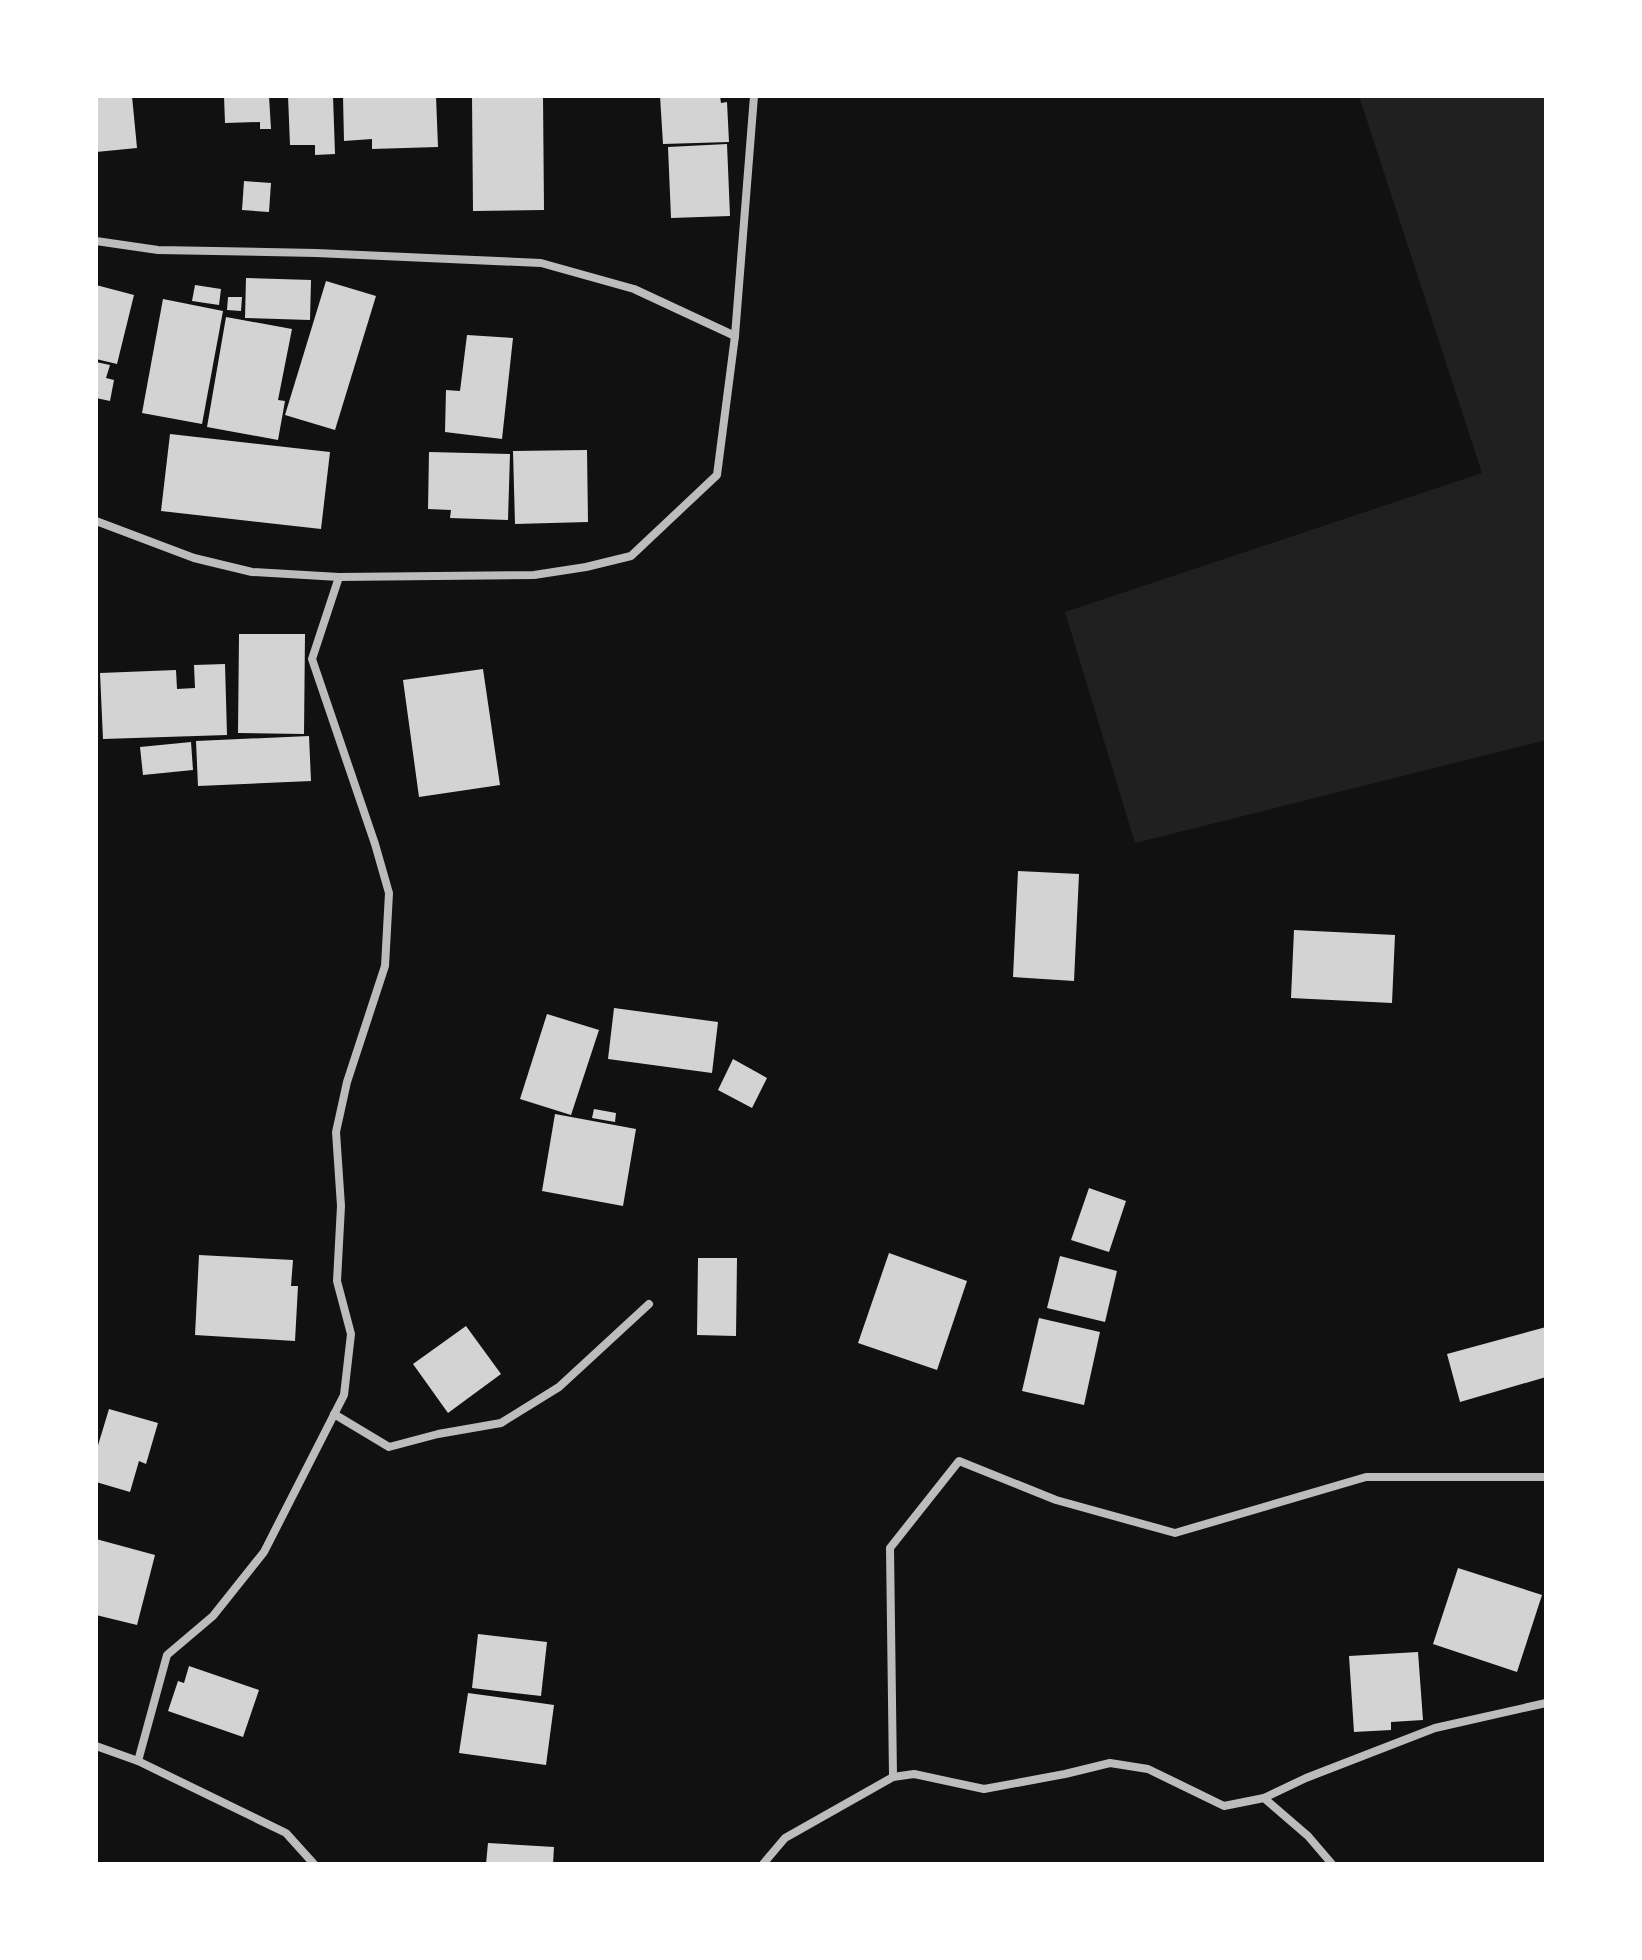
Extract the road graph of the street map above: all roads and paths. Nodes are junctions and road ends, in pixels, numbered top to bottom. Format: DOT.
graph roads {
  1 [pos="754,96"];
  2 [pos="96,241"];
  3 [pos="735,336"];
  4 [pos="96,521"];
  5 [pos="339,577"];
  6 [pos="649,1304"];
  7 [pos="334,1414"];
  8 [pos="1546,1477"];
  9 [pos="1546,1703"];
  10 [pos="96,1746"];
  11 [pos="138,1761"];
  12 [pos="893,1777"];
  13 [pos="1264,1798"];
  14 [pos="314,1864"];
  15 [pos="763,1864"];
  16 [pos="1332,1864"];
  1 -- 3 [label="street"];
  2 -- 3 [label="street"];
  3 -- 5 [label="street"];
  4 -- 5 [label="street"];
  5 -- 7 [label="street"];
  6 -- 7 [label="street"];
  7 -- 11 [label="street"];
  8 -- 12 [label="street"];
  9 -- 13 [label="street"];
  10 -- 11 [label="street"];
  11 -- 14 [label="street"];
  12 -- 13 [label="street"];
  12 -- 15 [label="street"];
  13 -- 16 [label="street"];
}
